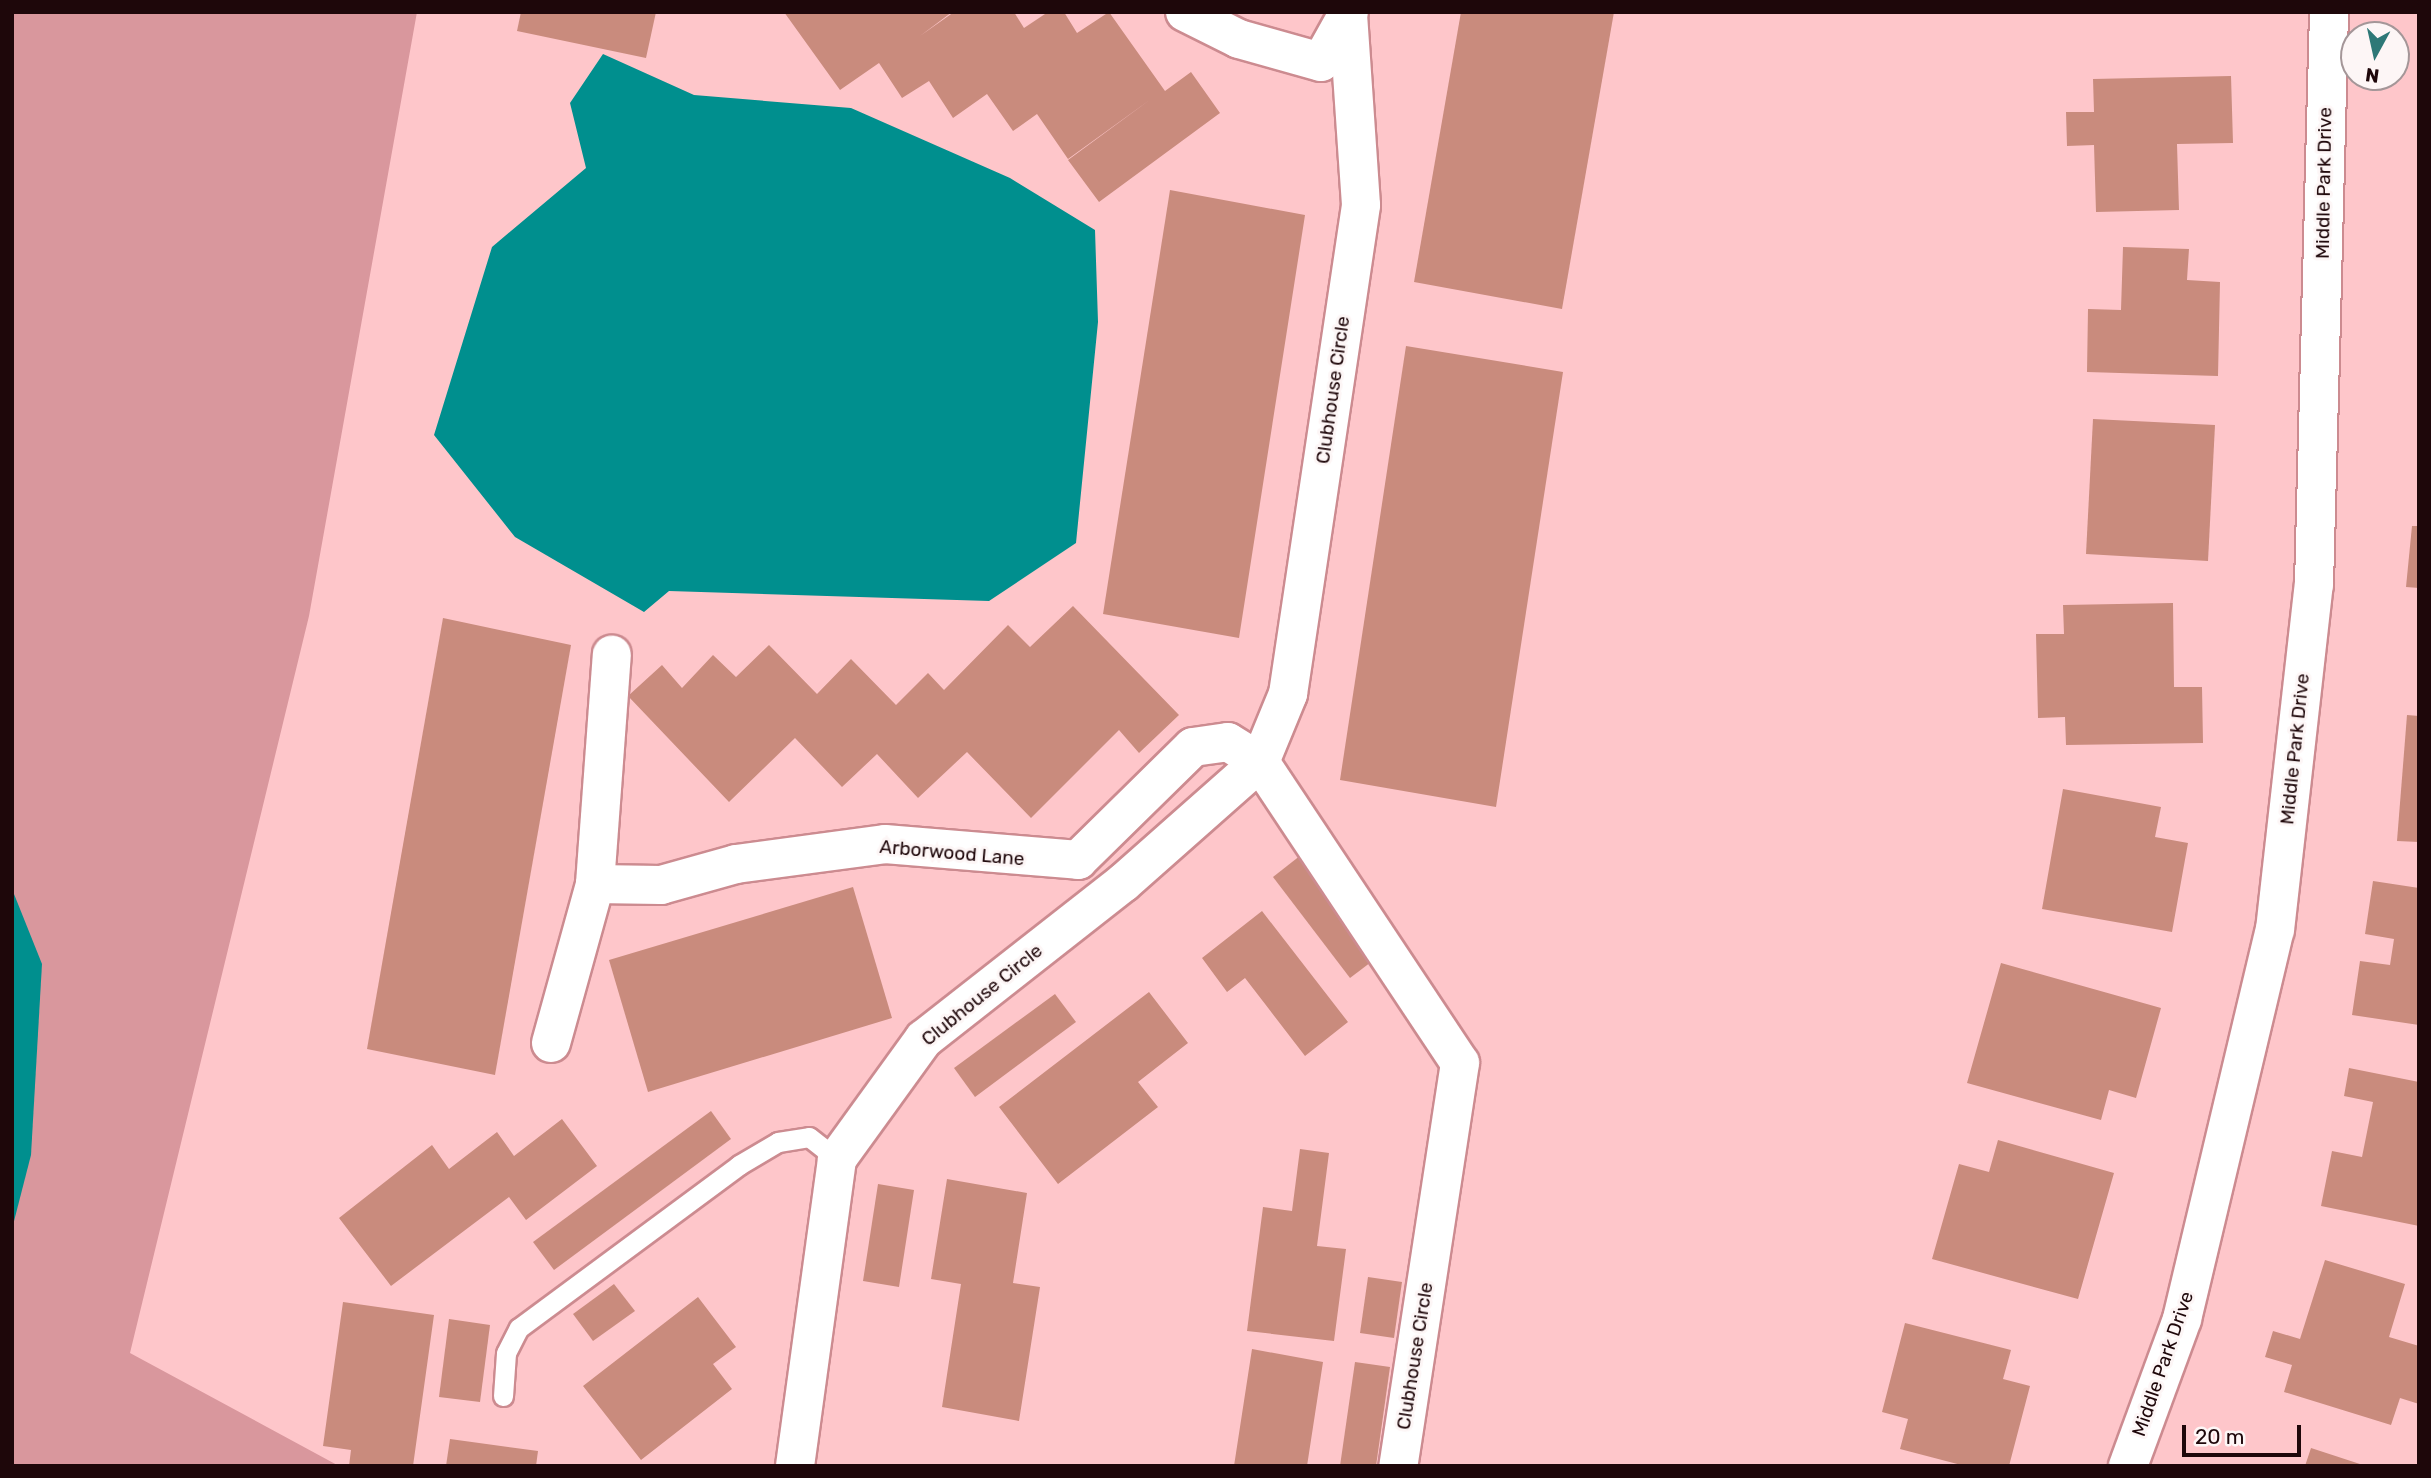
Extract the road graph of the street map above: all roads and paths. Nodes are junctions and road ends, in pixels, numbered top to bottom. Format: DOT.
graph roads {
  1 [pos="1185,12"];
  2 [pos="1348,12"];
  3 [pos="2329,12"];
  4 [pos="612,655"];
  5 [pos="1260,762"];
  6 [pos="595,884"];
  7 [pos="551,1043"];
  8 [pos="837,1159"];
  9 [pos="503,1396"];
  10 [pos="795,1466"];
  11 [pos="1398,1466"];
  12 [pos="2128,1466"];
  1 -- 2 [label="street"];
  2 -- 5 [label="street, Clubhouse Circle"];
  3 -- 12 [label="street, Middle Park Drive"];
  4 -- 6 [label="street"];
  5 -- 6 [label="street, Arborwood Lane"];
  5 -- 8 [label="street, Clubhouse Circle"];
  5 -- 11 [label="street, Clubhouse Circle"];
  6 -- 7 [label="street"];
  8 -- 9 [label="lane"];
  8 -- 10 [label="street, Clubhouse Circle"];
}
